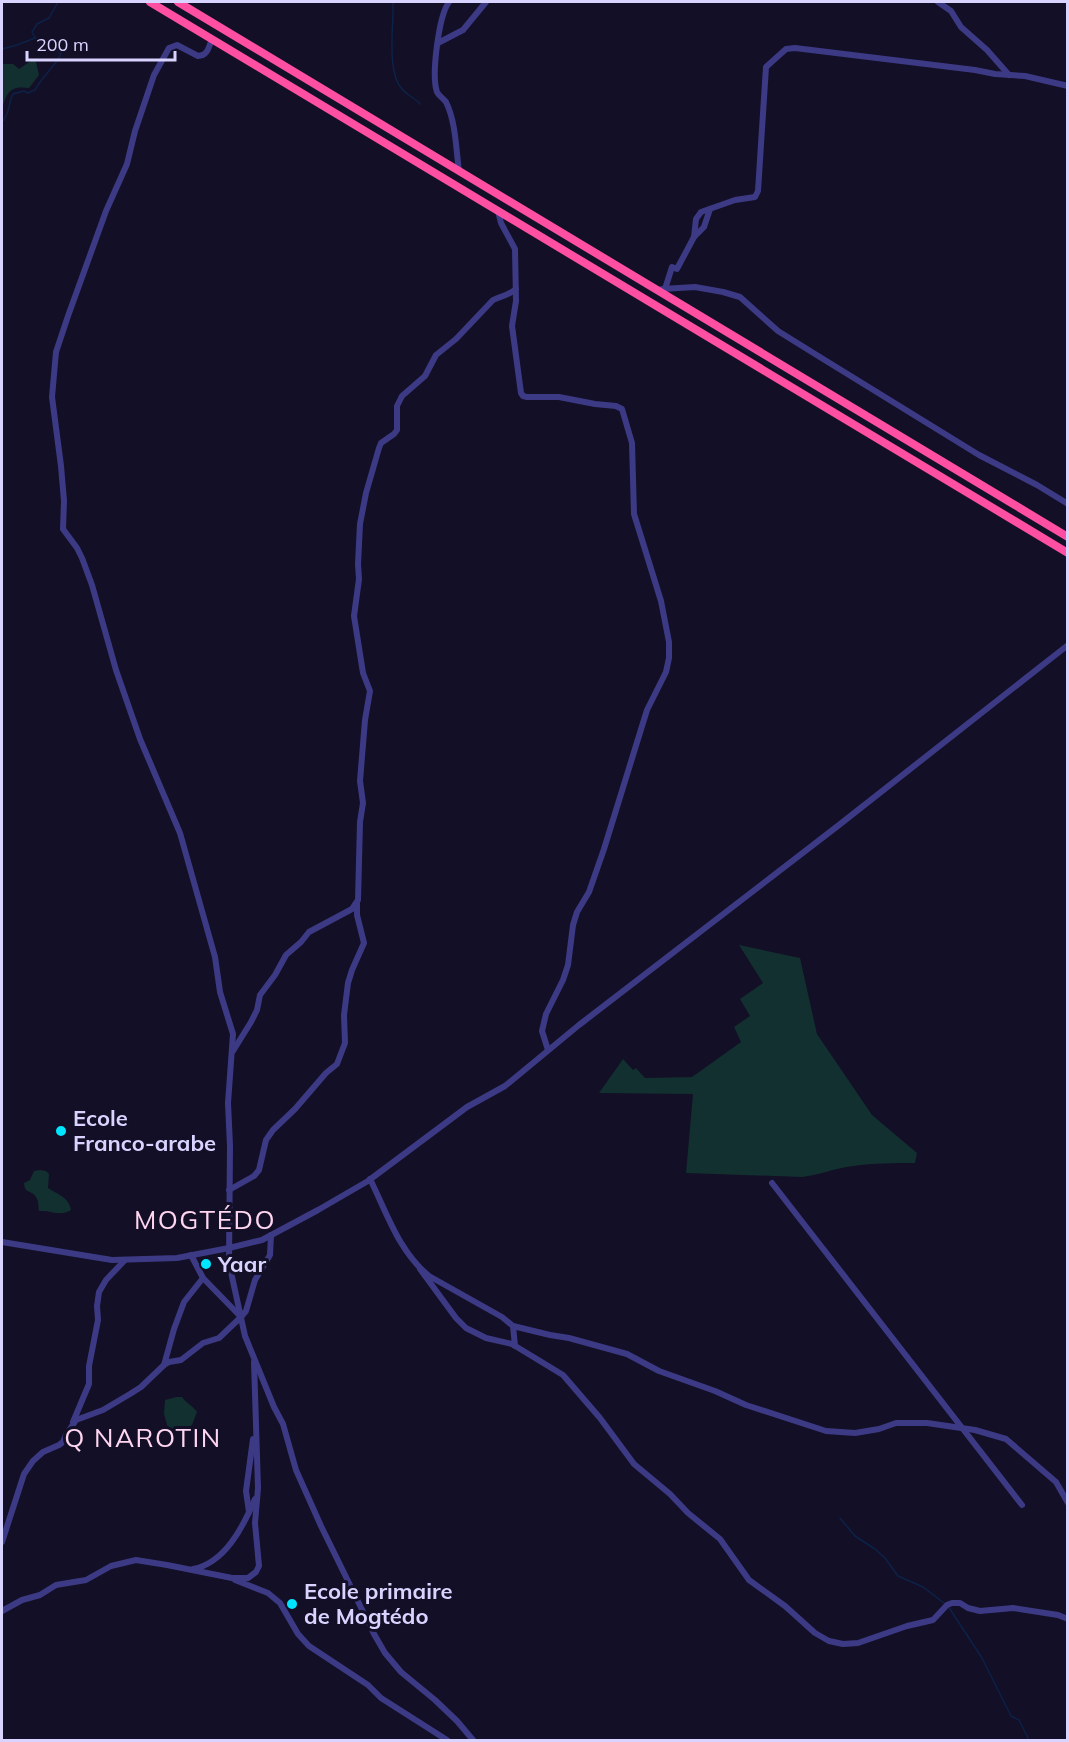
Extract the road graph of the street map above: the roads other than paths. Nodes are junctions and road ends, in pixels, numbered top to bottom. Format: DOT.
graph roads {
  1 [pos="150,2"];
  2 [pos="177,2"];
  3 [pos="449,2"];
  4 [pos="486,2"];
  5 [pos="938,2"];
  6 [pos="212,39"];
  7 [pos="438,43"];
  8 [pos="1009,75"];
  9 [pos="1068,86"];
  10 [pos="459,171"];
  11 [pos="498,210"];
  12 [pos="516,289"];
  13 [pos="661,289"];
  14 [pos="1068,504"];
  15 [pos="1068,537"];
  16 [pos="1068,553"];
  17 [pos="1068,645"];
  18 [pos="357,904"];
  19 [pos="548,1050"];
  20 [pos="233,1052"];
  21 [pos="370,1179"];
  22 [pos="772,1183"];
  23 [pos="229,1190"];
  24 [pos="271,1235"];
  25 [pos="2,1242"];
  26 [pos="229,1248"];
  27 [pos="191,1255"];
  28 [pos="125,1260"];
  29 [pos="420,1269"];
  30 [pos="203,1278"];
  31 [pos="241,1317"];
  32 [pos="513,1326"];
  33 [pos="515,1346"];
  34 [pos="254,1359"];
  35 [pos="164,1365"];
  36 [pos="255,1421"];
  37 [pos="72,1424"];
  38 [pos="963,1428"];
  39 [pos="258,1493"];
  40 [pos="1068,1503"];
  41 [pos="1022,1505"];
  42 [pos="250,1512"];
  43 [pos="10,1513"];
  44 [pos="2,1520"];
  45 [pos="255,1523"];
  46 [pos="2,1542"];
  47 [pos="190,1570"];
  48 [pos="232,1578"];
  49 [pos="2,1611"];
  50 [pos="1068,1619"];
  51 [pos="447,1740"];
  52 [pos="473,1740"];
  1 -- 6 [label="highway"];
  2 -- 10 [label="highway"];
  3 -- 7 [label="street"];
  4 -- 7 [label="street"];
  5 -- 8 [label="street"];
  6 -- 11 [label="highway"];
  6 -- 20 [label="street"];
  7 -- 10 [label="street"];
  8 -- 9 [label="street"];
  8 -- 13 [label="street"];
  10 -- 13 [label="highway"];
  11 -- 12 [label="street"];
  11 -- 16 [label="highway"];
  12 -- 18 [label="street"];
  12 -- 19 [label="street"];
  13 -- 14 [label="street"];
  13 -- 15 [label="highway"];
  17 -- 19 [label="street"];
  18 -- 20 [label="street"];
  18 -- 23 [label="street"];
  19 -- 21 [label="street"];
  20 -- 23 [label="street"];
  21 -- 24 [label="street"];
  21 -- 29 [label="street"];
  22 -- 38 [label="street"];
  23 -- 26 [label="street"];
  24 -- 26 [label="street"];
  24 -- 31 [label="street"];
  25 -- 28 [label="street"];
  26 -- 27 [label="street"];
  26 -- 31 [label="street"];
  27 -- 28 [label="street"];
  27 -- 30 [label="street"];
  28 -- 37 [label="street"];
  29 -- 32 [label="street"];
  29 -- 33 [label="street"];
  30 -- 31 [label="street"];
  30 -- 35 [label="street"];
  31 -- 34 [label="street"];
  31 -- 35 [label="street"];
  32 -- 33 [label="street"];
  32 -- 38 [label="street"];
  33 -- 50 [label="street"];
  34 -- 36 [label="street"];
  34 -- 52 [label="street"];
  35 -- 37 [label="street"];
  36 -- 39 [label="street"];
  36 -- 42 [label="street"];
  37 -- 43 [label="street"];
  38 -- 40 [label="street"];
  38 -- 41 [label="street"];
  39 -- 42 [label="street"];
  39 -- 45 [label="street"];
  42 -- 45 [label="street"];
  42 -- 47 [label="street"];
  43 -- 44 [label="street"];
  43 -- 46 [label="street"];
  45 -- 48 [label="street"];
  47 -- 48 [label="street"];
  47 -- 49 [label="street"];
  48 -- 51 [label="street"];
}
